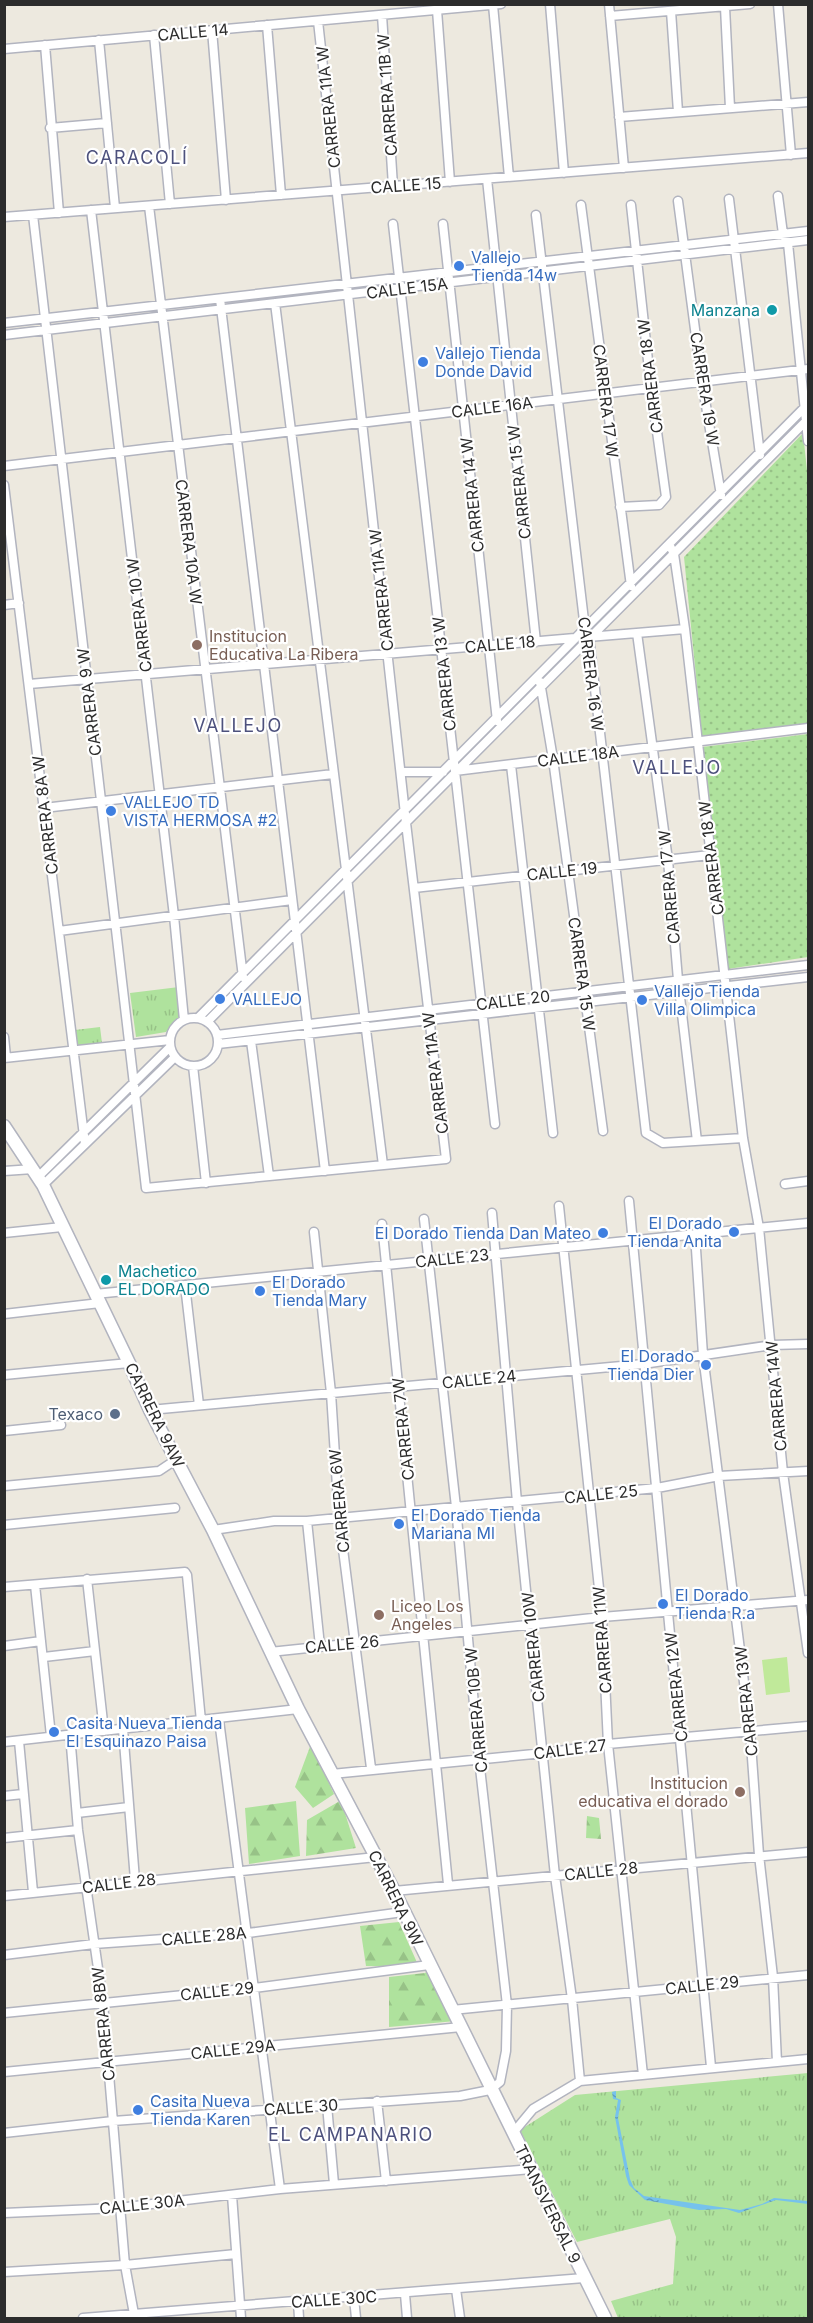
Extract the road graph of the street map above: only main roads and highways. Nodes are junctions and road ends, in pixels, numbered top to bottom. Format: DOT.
graph roads {
  1 [pos="4,1126"];
  2 [pos="298,1709"];
  3 [pos="490,2090"];
  4 [pos="604,2319"];
  1 -- 2 [label="main road, CARRERA 9AW"];
  2 -- 3 [label="main road, CARRERA 9W"];
  3 -- 4 [label="main road, TRANSVERSAL 9"];
}
